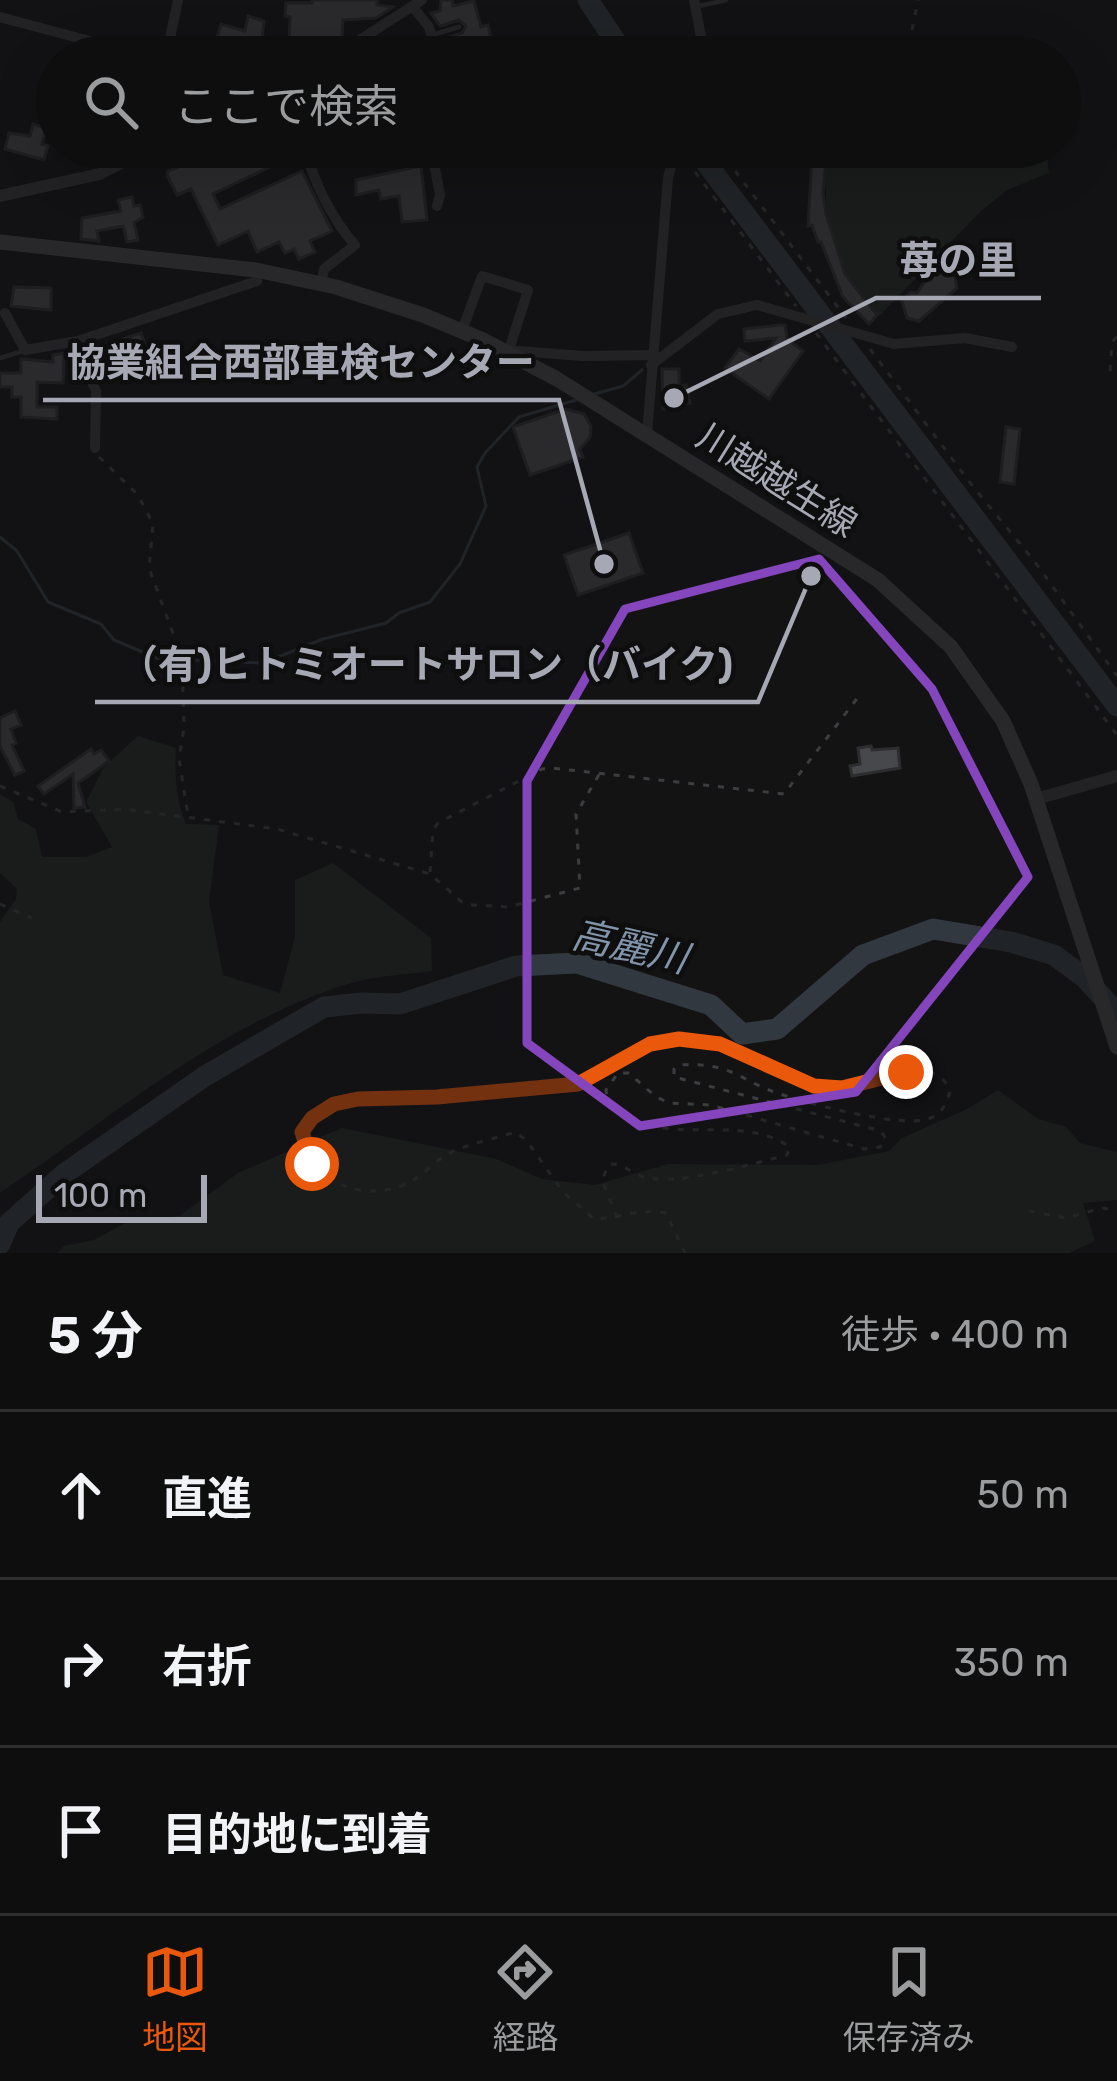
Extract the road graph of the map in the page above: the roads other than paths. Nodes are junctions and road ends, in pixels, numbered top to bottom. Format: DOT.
graph roads {
  1 [pos="178,0"];
  2 [pos="395,0"];
  3 [pos="726,0"];
  4 [pos="694,3"];
  5 [pos="414,6"];
  6 [pos="0,17"];
  7 [pos="459,26"];
  8 [pos="432,35"];
  9 [pos="71,36"];
  10 [pos="170,36"];
  11 [pos="366,36"];
  12 [pos="701,36"];
  13 [pos="111,168"];
  14 [pos="310,168"];
  15 [pos="435,168"];
  16 [pos="670,168"];
  17 [pos="0,196"];
  18 [pos="437,206"];
  19 [pos="0,242"];
  20 [pos="256,270"];
  21 [pos="321,284"];
  22 [pos="2,311"];
  23 [pos="462,331"];
  24 [pos="74,342"];
  25 [pos="1012,347"];
  26 [pos="25,350"];
  27 [pos="506,350"];
  28 [pos="0,358"];
  29 [pos="652,360"];
  30 [pos="647,434"];
  31 [pos="95,448"];
  32 [pos="1117,776"];
  33 [pos="1036,800"];
  34 [pos="1117,1047"];
  1 -- 10 [label="street"];
  2 -- 5 [label="street"];
  3 -- 4 [label="lane"];
  4 -- 12 [label="street"];
  5 -- 8 [label="street"];
  5 -- 11 [label="street"];
  6 -- 9 [label="street"];
  7 -- 8 [label="lane"];
  13 -- 17 [label="street"];
  14 -- 21 [label="street"];
  15 -- 18 [label="street"];
  16 -- 29 [label="street"];
  19 -- 20 [label="main road, 川越越生線"];
  20 -- 21 [label="main road, 川越越生線"];
  20 -- 24 [label="street"];
  21 -- 23 [label="main road, 川越越生線"];
  22 -- 26 [label="street"];
  23 -- 27 [label="main road, 川越越生線"];
  23 -- 27 [label="street"];
  24 -- 26 [label="street"];
  24 -- 31 [label="street"];
  25 -- 29 [label="street"];
  26 -- 28 [label="lane"];
  27 -- 29 [label="street"];
  27 -- 30 [label="main road, 川越越生線"];
  29 -- 30 [label="street"];
  30 -- 33 [label="main road, 川越越生線"];
  32 -- 33 [label="street"];
  33 -- 34 [label="main road, 川越越生線"];
}
